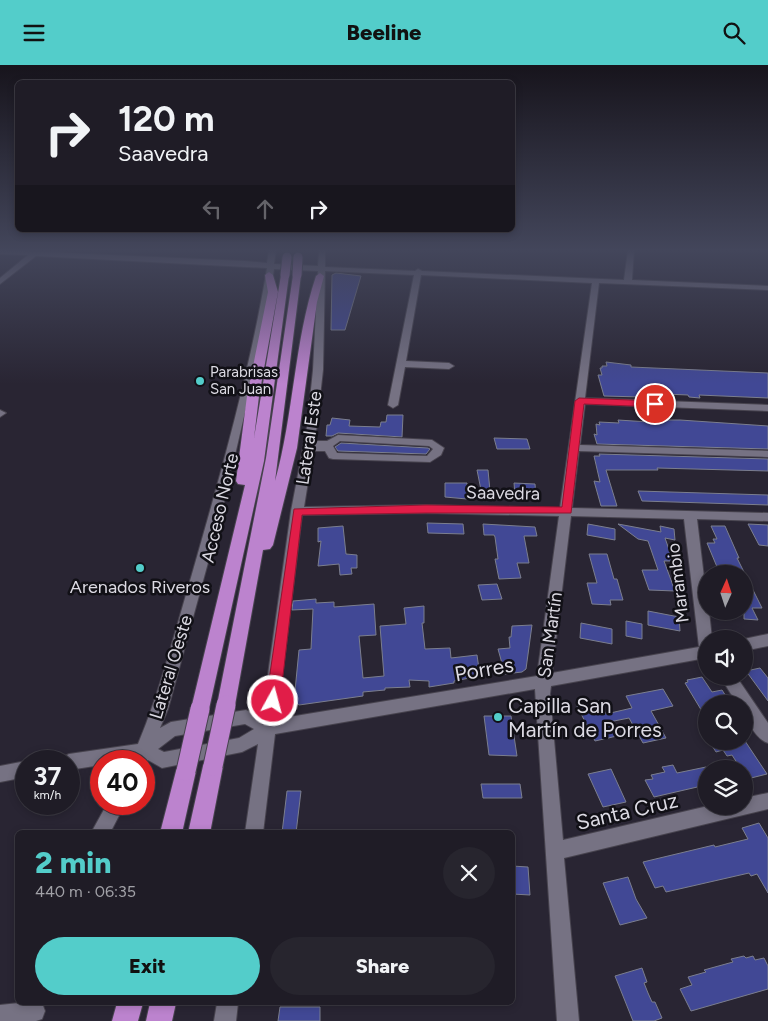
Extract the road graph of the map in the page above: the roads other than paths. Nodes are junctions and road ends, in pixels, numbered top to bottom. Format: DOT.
graph roads {
  1 [pos="266,295"];
  2 [pos="272,295"];
  3 [pos="287,295"];
  4 [pos="289,295"];
  5 [pos="314,295"];
  6 [pos="321,295"];
  7 [pos="414,295"];
  8 [pos="594,295"];
  9 [pos="401,364"];
  10 [pos="449,366"];
  11 [pos="579,401"];
  12 [pos="393,405"];
  13 [pos="768,408"];
  14 [pos="309,446"];
  15 [pos="574,449"];
  16 [pos="768,454"];
  17 [pos="298,511"];
  18 [pos="567,511"];
  19 [pos="690,515"];
  20 [pos="768,517"];
  21 [pos="234,559"];
  22 [pos="245,611"];
  23 [pos="704,630"];
  24 [pos="768,640"];
  25 [pos="753,643"];
  26 [pos="698,653"];
  27 [pos="544,681"];
  28 [pos="733,685"];
  29 [pos="269,728"];
  30 [pos="768,736"];
  31 [pos="144,750"];
  32 [pos="148,750"];
  33 [pos="155,758"];
  34 [pos="15,771"];
  35 [pos="0,774"];
  36 [pos="768,801"];
  37 [pos="110,815"];
  38 [pos="102,830"];
  39 [pos="172,830"];
  40 [pos="200,830"];
  41 [pos="254,830"];
  42 [pos="554,851"];
  43 [pos="129,1005"];
  44 [pos="163,1005"];
  45 [pos="228,1005"];
  46 [pos="34,1011"];
  47 [pos="0,1016"];
  48 [pos="125,1021"];
  49 [pos="159,1021"];
  50 [pos="225,1021"];
  51 [pos="568,1021"];
  1 -- 31 [label="street, Lateral Oeste"];
  2 -- 21 [label="highway"];
  3 -- 21 [label="highway, Acceso Norte"];
  4 -- 22 [label="highway, Acceso Norte"];
  5 -- 22 [label="highway"];
  6 -- 14 [label="street, Lateral Este"];
  7 -- 9 [label="street"];
  8 -- 11 [label="street, San Martín"];
  9 -- 10 [label="street"];
  9 -- 12 [label="street"];
  11 -- 13 [label="street"];
  11 -- 15 [label="street, San Martín"];
  14 -- 14 [label="street"];
  14 -- 17 [label="street, Lateral Este"];
  15 -- 16 [label="street"];
  15 -- 18 [label="street, San Martín"];
  17 -- 18 [label="street, Saavedra"];
  17 -- 29 [label="street, Lateral Este"];
  18 -- 19 [label="street, Saavedra"];
  18 -- 27 [label="street, San Martín"];
  19 -- 20 [label="street, Saavedra"];
  19 -- 23 [label="street, Marambio"];
  21 -- 39 [label="highway, Acceso Norte, bridge"];
  22 -- 40 [label="highway, Acceso Norte, bridge"];
  24 -- 25 [label="street"];
  26 -- 27 [label="street, Porres"];
  27 -- 29 [label="street, Porres"];
  27 -- 42 [label="street, San Martín"];
  28 -- 30 [label="street"];
  29 -- 32 [label="street"];
  29 -- 33 [label="street, Porres"];
  29 -- 41 [label="street, Lateral Este"];
  34 -- 35 [label="street"];
  36 -- 42 [label="street, Santa Cruz"];
  37 -- 38 [label="street"];
  42 -- 51 [label="street, San Martín"];
  43 -- 48 [label="highway"];
  44 -- 49 [label="highway"];
  45 -- 50 [label="street"];
  46 -- 47 [label="street"];
}
